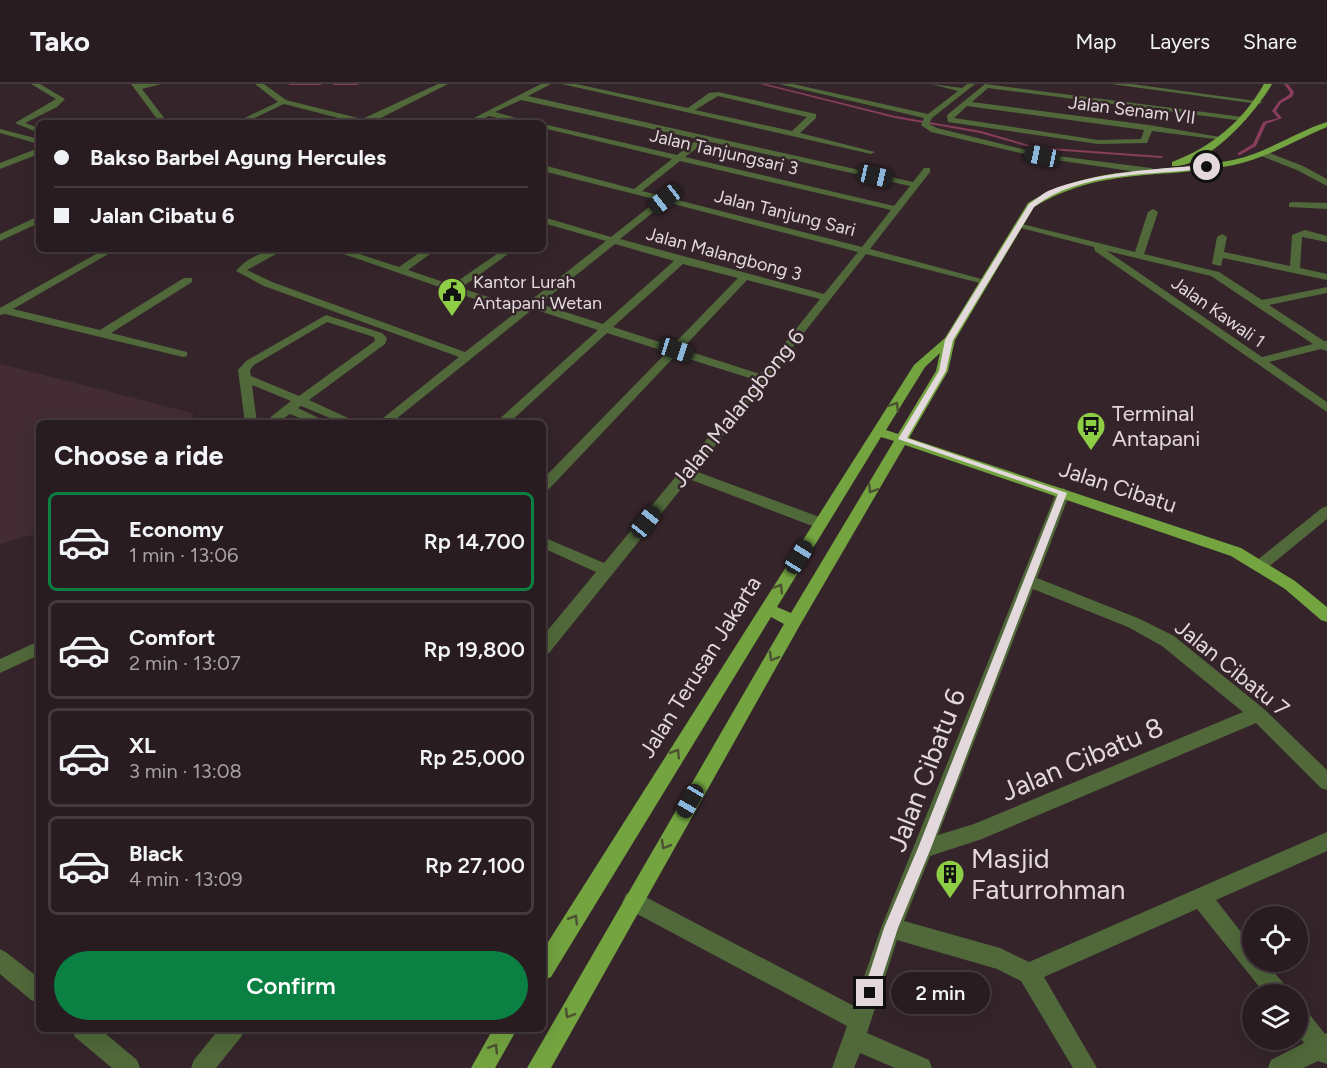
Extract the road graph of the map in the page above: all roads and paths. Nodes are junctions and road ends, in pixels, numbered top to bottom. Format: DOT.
graph roads {
  1 [pos="35,84"];
  2 [pos="157,84"];
  3 [pos="259,84"];
  4 [pos="444,84"];
  5 [pos="547,84"];
  6 [pos="566,84"];
  7 [pos="783,84"];
  8 [pos="935,84"];
  9 [pos="971,84"];
  10 [pos="1115,84"];
  11 [pos="1268,84"];
  12 [pos="987,85"];
  13 [pos="137,86"];
  14 [pos="963,90"];
  15 [pos="520,97"];
  16 [pos="283,102"];
  17 [pos="1259,102"];
  18 [pos="967,104"];
  19 [pos="689,111"];
  20 [pos="488,113"];
  21 [pos="1243,119"];
  22 [pos="162,120"];
  23 [pos="244,120"];
  24 [pos="352,120"];
  25 [pos="364,120"];
  26 [pos="474,120"];
  27 [pos="517,120"];
  28 [pos="927,121"];
  29 [pos="1327,124"];
  30 [pos="21,125"];
  31 [pos="546,127"];
  32 [pos="1149,127"];
  33 [pos="0,129"];
  34 [pos="36,130"];
  35 [pos="794,134"];
  36 [pos="704,138"];
  37 [pos="1222,138"];
  38 [pos="36,141"];
  39 [pos="1207,151"];
  40 [pos="36,152"];
  41 [pos="871,152"];
  42 [pos="1264,154"];
  43 [pos="678,158"];
  44 [pos="844,158"];
  45 [pos="1234,162"];
  46 [pos="0,166"];
  47 [pos="546,169"];
  48 [pos="927,170"];
  49 [pos="1153,171"];
  50 [pos="1327,184"];
  51 [pos="915,185"];
  52 [pos="635,192"];
  53 [pos="665,199"];
  54 [pos="1292,205"];
  55 [pos="1327,206"];
  56 [pos="897,208"];
  57 [pos="1153,212"];
  58 [pos="36,220"];
  59 [pos="546,223"];
  60 [pos="1018,226"];
  61 [pos="1222,237"];
  62 [pos="0,238"];
  63 [pos="1327,239"];
  64 [pos="612,241"];
  65 [pos="1090,243"];
  66 [pos="864,250"];
  67 [pos="107,252"];
  68 [pos="274,252"];
  69 [pos="343,252"];
  70 [pos="428,252"];
  71 [pos="506,252"];
  72 [pos="1220,254"];
  73 [pos="1139,255"];
  74 [pos="681,260"];
  75 [pos="1295,268"];
  76 [pos="400,271"];
  77 [pos="1215,274"];
  78 [pos="745,277"];
  79 [pos="1327,277"];
  80 [pos="188,280"];
  81 [pos="984,281"];
  82 [pos="453,289"];
  83 [pos="1327,290"];
  84 [pos="827,298"];
  85 [pos="532,304"];
  86 [pos="1260,304"];
  87 [pos="2,311"];
  88 [pos="522,312"];
  89 [pos="605,328"];
  90 [pos="102,334"];
  91 [pos="949,340"];
  92 [pos="1326,346"];
  93 [pos="676,350"];
  94 [pos="183,354"];
  95 [pos="466,356"];
  96 [pos="1261,362"];
  97 [pos="245,378"];
  98 [pos="763,379"];
  99 [pos="301,400"];
  100 [pos="290,408"];
  101 [pos="1327,408"];
  102 [pos="251,420"];
  103 [pos="273,420"];
  104 [pos="316,420"];
  105 [pos="347,420"];
  106 [pos="387,420"];
  107 [pos="504,420"];
  108 [pos="879,432"];
  109 [pos="902,439"];
  110 [pos="686,473"];
  111 [pos="546,484"];
  112 [pos="1063,493"];
  113 [pos="1327,511"];
  114 [pos="820,523"];
  115 [pos="546,543"];
  116 [pos="1261,565"];
  117 [pos="607,571"];
  118 [pos="1028,582"];
  119 [pos="766,609"];
  120 [pos="1327,616"];
  121 [pos="794,621"];
  122 [pos="546,644"];
  123 [pos="36,649"];
  124 [pos="0,666"];
  125 [pos="1258,714"];
  126 [pos="1327,782"];
  127 [pos="1327,841"];
  128 [pos="925,848"];
  129 [pos="1200,897"];
  130 [pos="633,901"];
  131 [pos="891,928"];
  132 [pos="0,960"];
  133 [pos="546,964"];
  134 [pos="1029,973"];
  135 [pos="1270,984"];
  136 [pos="36,990"];
  137 [pos="1308,1029"];
  138 [pos="858,1030"];
  139 [pos="87,1032"];
  140 [pos="231,1032"];
  141 [pos="504,1032"];
  142 [pos="1325,1049"];
  143 [pos="129,1068"];
  144 [pos="202,1068"];
  145 [pos="482,1068"];
  146 [pos="538,1068"];
  147 [pos="843,1068"];
  148 [pos="921,1068"];
  149 [pos="1086,1068"];
  150 [pos="1279,1068"];
  1 -- 30 [label="street"];
  2 -- 13 [label="street"];
  3 -- 16 [label="street"];
  4 -- 25 [label="street"];
  5 -- 15 [label="street"];
  6 -- 19 [label="street"];
  7 -- 28 [label="street"];
  8 -- 14 [label="street"];
  9 -- 14 [label="street"];
  10 -- 17 [label="street"];
  11 -- 17 [label="main road"];
  12 -- 18 [label="street"];
  12 -- 21 [label="street"];
  13 -- 22 [label="street"];
  14 -- 28 [label="street"];
  15 -- 20 [label="street"];
  15 -- 36 [label="street"];
  16 -- 23 [label="street"];
  16 -- 24 [label="street"];
  17 -- 21 [label="main road"];
  18 -- 32 [label="street, Jalan Senam VII"];
  18 -- 32 [label="street"];
  19 -- 35 [label="street"];
  19 -- 35 [label="street"];
  20 -- 26 [label="street"];
  20 -- 27 [label="street"];
  21 -- 37 [label="main road"];
  28 -- 49 [label="street"];
  29 -- 42 [label="main road, Jalan Terusan Jakarta"];
  30 -- 33 [label="street"];
  30 -- 34 [label="street"];
  31 -- 43 [label="street, Jalan Tanjungsari 3"];
  32 -- 37 [label="street, Jalan Senam VII"];
  33 -- 38 [label="street"];
  35 -- 44 [label="street"];
  36 -- 43 [label="street"];
  36 -- 44 [label="street"];
  37 -- 39 [label="main road"];
  39 -- 45 [label="main road"];
  39 -- 49 [label="main road"];
  40 -- 46 [label="street"];
  41 -- 44 [label="street"];
  42 -- 45 [label="main road, Jalan Terusan Jakarta"];
  42 -- 50 [label="street"];
  43 -- 52 [label="street"];
  43 -- 56 [label="street, Jalan Tanjungsari 3"];
  44 -- 51 [label="street"];
  45 -- 49 [label="main road, Jalan Terusan Jakarta"];
  47 -- 52 [label="street, Jalan Tanjung Sari"];
  48 -- 51 [label="street, Jalan Malangbong 6"];
  49 -- 60 [label="main road, Jalan Terusan Jakarta"];
  51 -- 56 [label="street, Jalan Malangbong 6"];
  52 -- 53 [label="street, Jalan Tanjung Sari"];
  53 -- 64 [label="street"];
  53 -- 66 [label="street, Jalan Tanjung Sari"];
  54 -- 55 [label="street"];
  56 -- 66 [label="street, Jalan Malangbong 6"];
  57 -- 73 [label="street"];
  58 -- 62 [label="street"];
  59 -- 64 [label="street, Jalan Malangbong 3"];
  60 -- 65 [label="street"];
  60 -- 81 [label="main road, Jalan Terusan Jakarta"];
  61 -- 72 [label="street"];
  63 -- 75 [label="street"];
  64 -- 74 [label="street, Jalan Malangbong 3"];
  64 -- 85 [label="street"];
  65 -- 73 [label="street"];
  65 -- 96 [label="street, Jalan Kawali 1"];
  66 -- 81 [label="street, Jalan Tanjung Sari"];
  66 -- 84 [label="street, Jalan Malangbong 6"];
  67 -- 87 [label="street"];
  68 -- 95 [label="street"];
  69 -- 76 [label="street"];
  70 -- 76 [label="street"];
  71 -- 82 [label="street"];
  72 -- 75 [label="street"];
  72 -- 77 [label="street"];
  73 -- 77 [label="street"];
  74 -- 78 [label="street, Jalan Malangbong 3"];
  74 -- 89 [label="street"];
  75 -- 79 [label="street"];
  76 -- 82 [label="street"];
  77 -- 86 [label="street"];
  78 -- 84 [label="street, Jalan Malangbong 3"];
  78 -- 93 [label="street"];
  80 -- 90 [label="street"];
  81 -- 91 [label="main road, Jalan Terusan Jakarta"];
  82 -- 88 [label="street"];
  83 -- 86 [label="street"];
  84 -- 98 [label="street, Jalan Malangbong 6"];
  85 -- 88 [label="street"];
  85 -- 89 [label="street"];
  86 -- 92 [label="street"];
  87 -- 90 [label="street"];
  88 -- 95 [label="street"];
  89 -- 93 [label="street"];
  89 -- 107 [label="street"];
  90 -- 94 [label="street"];
  108 -- 91 [label="main road, Jalan Terusan Jakarta, one-way"];
  91 -- 109 [label="main road, Jalan Terusan Jakarta"];
  92 -- 96 [label="street"];
  93 -- 98 [label="street"];
  93 -- 111 [label="street"];
  95 -- 106 [label="street"];
  96 -- 101 [label="street, Jalan Kawali 1"];
  97 -- 99 [label="street"];
  97 -- 99 [label="street"];
  97 -- 102 [label="street"];
  98 -- 110 [label="street, Jalan Malangbong 6"];
  99 -- 100 [label="street"];
  99 -- 105 [label="street"];
  100 -- 103 [label="street"];
  100 -- 104 [label="street"];
  108 -- 109 [label="main road, Jalan Cibatu"];
  108 -- 114 [label="main road, Jalan Terusan Jakarta"];
  109 -- 112 [label="main road, Jalan Cibatu"];
  109 -- 121 [label="main road, Jalan Terusan Jakarta, one-way"];
  110 -- 114 [label="street"];
  110 -- 117 [label="street, Jalan Malangbong 6"];
  112 -- 116 [label="main road, Jalan Cibatu"];
  112 -- 118 [label="street, Jalan Cibatu 6"];
  113 -- 116 [label="street"];
  119 -- 114 [label="main road, Jalan Terusan Jakarta, one-way"];
  115 -- 117 [label="street"];
  116 -- 120 [label="main road, Jalan Cibatu"];
  117 -- 122 [label="street, Jalan Malangbong 6"];
  118 -- 125 [label="street, Jalan Cibatu 7"];
  118 -- 128 [label="street, Jalan Cibatu 6"];
  119 -- 121 [label="main road"];
  133 -- 119 [label="main road, Jalan Terusan Jakarta, one-way"];
  121 -- 130 [label="main road, Jalan Terusan Jakarta, one-way"];
  123 -- 124 [label="street"];
  125 -- 126 [label="street, Jalan Cibatu 7"];
  125 -- 128 [label="street, Jalan Cibatu 8"];
  127 -- 129 [label="street"];
  128 -- 131 [label="street, Jalan Cibatu 6"];
  129 -- 134 [label="street"];
  129 -- 135 [label="street"];
  130 -- 138 [label="street"];
  130 -- 146 [label="main road, Jalan Terusan Jakarta, one-way"];
  131 -- 134 [label="street"];
  131 -- 138 [label="street, Jalan Cibatu 6"];
  132 -- 136 [label="street"];
  134 -- 149 [label="street"];
  137 -- 142 [label="street"];
  138 -- 147 [label="street, Jalan Cibatu 6"];
  138 -- 148 [label="street"];
  139 -- 143 [label="street"];
  140 -- 144 [label="street"];
  145 -- 141 [label="main road, one-way"];
  142 -- 150 [label="street"];
}
